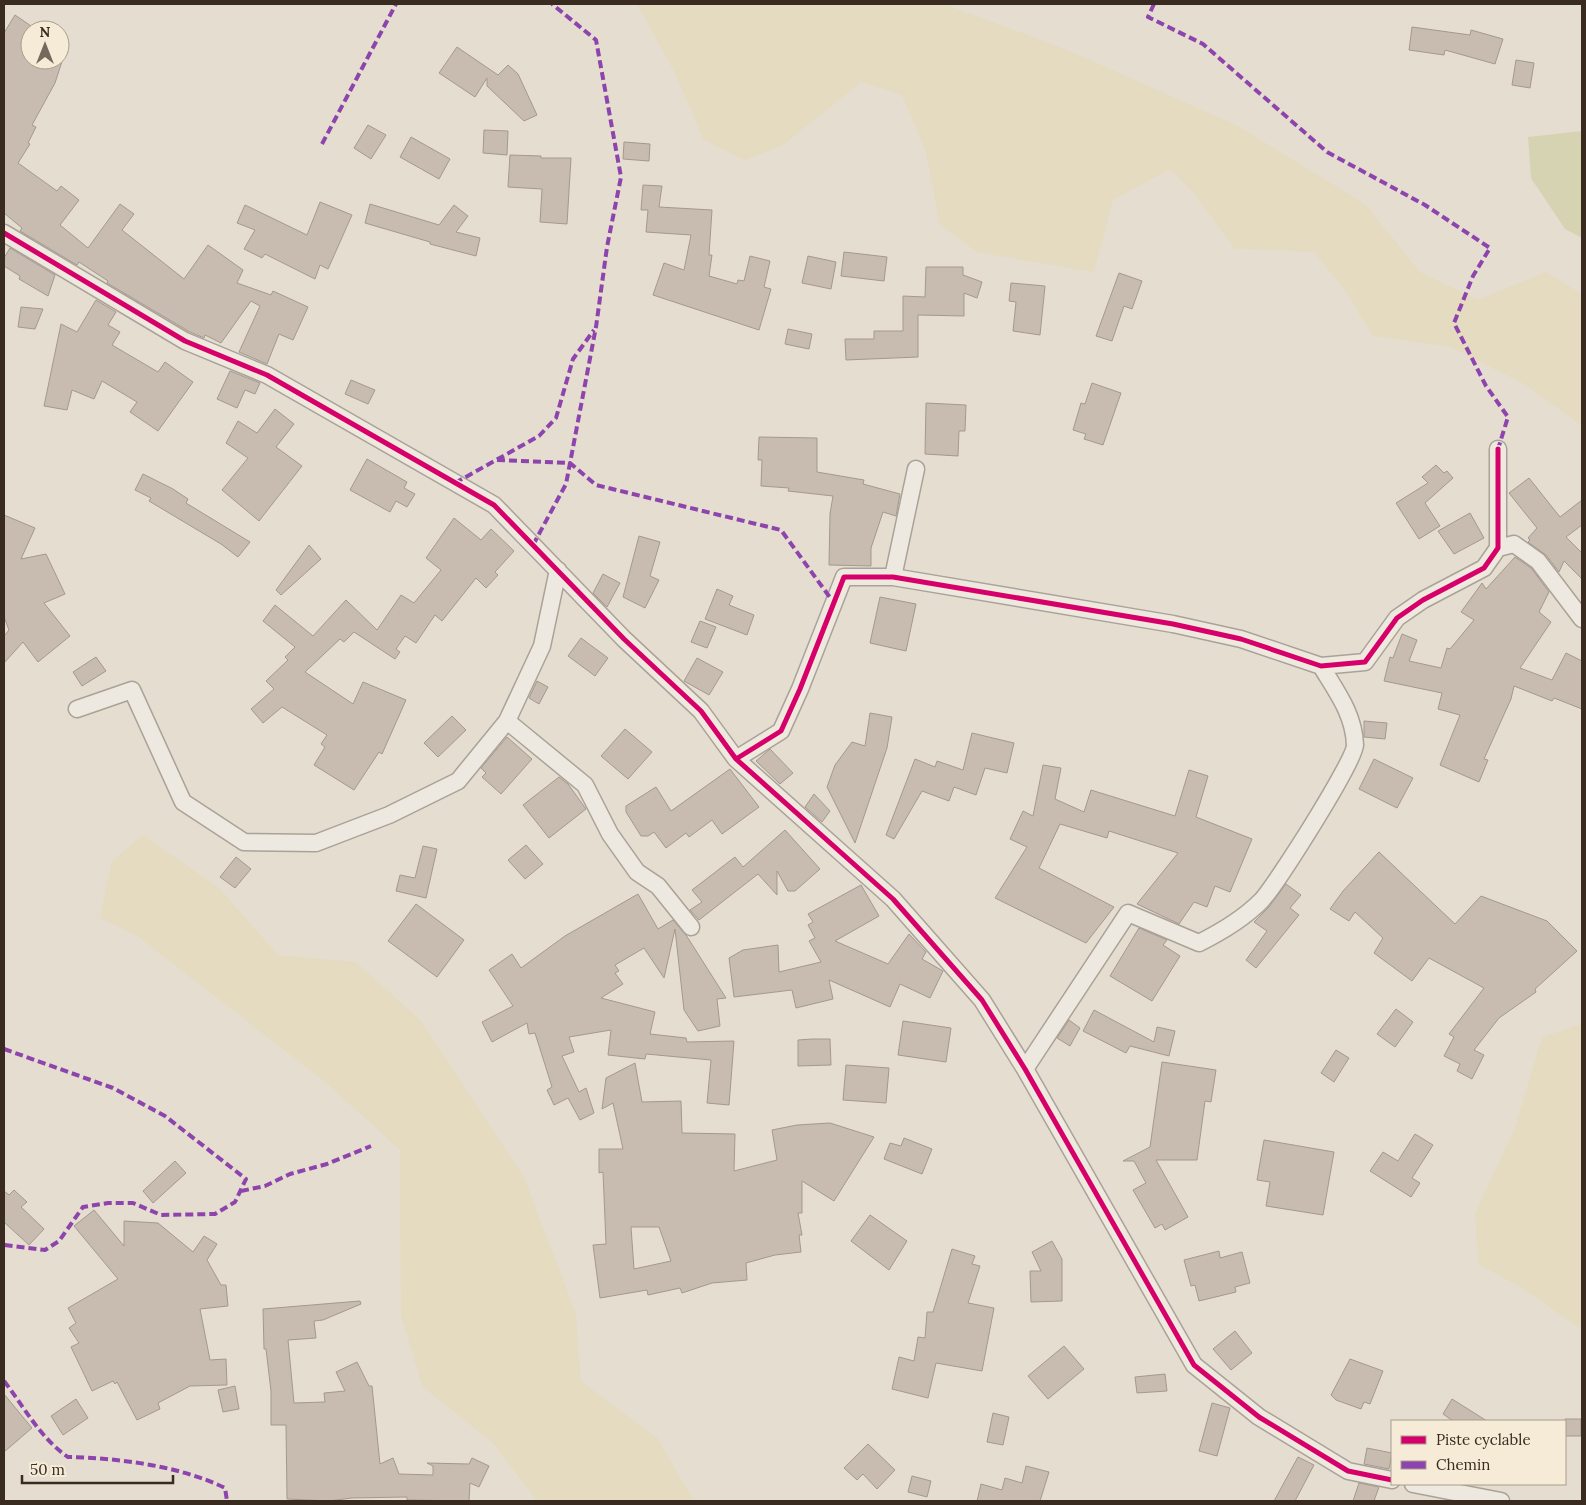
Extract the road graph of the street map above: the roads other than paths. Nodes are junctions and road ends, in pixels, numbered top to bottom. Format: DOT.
graph roads {
  1 [pos="5,236"];
  2 [pos="1498,449"];
  3 [pos="916,469"];
  4 [pos="1498,548"];
  5 [pos="558,570"];
  6 [pos="893,577"];
  7 [pos="1582,619"];
  8 [pos="1321,666"];
  9 [pos="77,710"];
  10 [pos="507,720"];
  11 [pos="736,759"];
  12 [pos="691,927"];
  13 [pos="1024,1069"];
  14 [pos="1391,1480"];
  15 [pos="1418,1485"];
  16 [pos="1501,1501"];
  1 -- 5 [label="street"];
  2 -- 4 [label="street"];
  3 -- 6 [label="street"];
  4 -- 7 [label="street"];
  4 -- 8 [label="street"];
  5 -- 10 [label="street"];
  5 -- 11 [label="street"];
  6 -- 8 [label="street"];
  6 -- 11 [label="street"];
  8 -- 13 [label="street"];
  9 -- 10 [label="street"];
  10 -- 12 [label="street"];
  11 -- 13 [label="street"];
  13 -- 14 [label="street"];
  15 -- 16 [label="street"];
}
